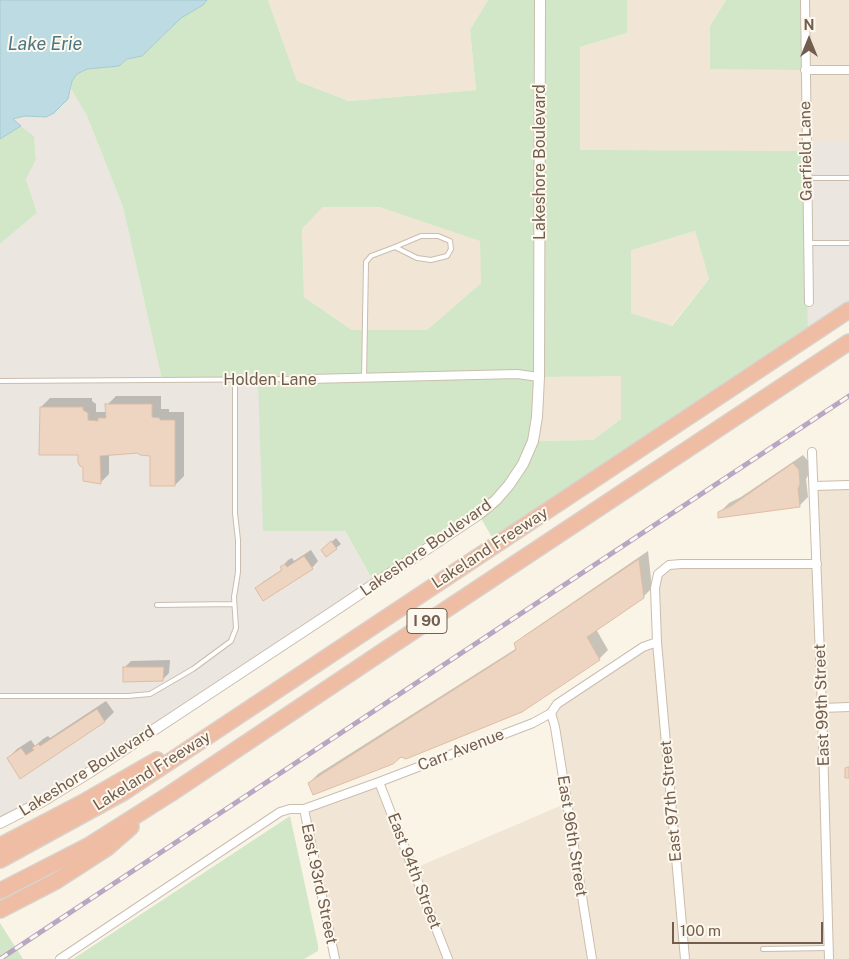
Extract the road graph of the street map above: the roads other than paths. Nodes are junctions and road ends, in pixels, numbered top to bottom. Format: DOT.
graph roads {
  1 [pos="540,0"];
  2 [pos="805,0"];
  3 [pos="805,70"];
  4 [pos="849,70"];
  5 [pos="807,178"];
  6 [pos="849,178"];
  7 [pos="808,243"];
  8 [pos="849,243"];
  9 [pos="395,247"];
  10 [pos="809,302"];
  11 [pos="849,310"];
  12 [pos="849,342"];
  13 [pos="539,377"];
  14 [pos="309,379"];
  15 [pos="364,379"];
  16 [pos="235,380"];
  17 [pos="0,381"];
  18 [pos="812,452"];
  19 [pos="849,485"];
  20 [pos="814,486"];
  21 [pos="817,564"];
  22 [pos="234,604"];
  23 [pos="157,605"];
  24 [pos="657,642"];
  25 [pos="0,696"];
  26 [pos="849,707"];
  27 [pos="822,708"];
  28 [pos="551,713"];
  29 [pos="217,730"];
  30 [pos="379,782"];
  31 [pos="170,794"];
  32 [pos="304,809"];
  33 [pos="0,823"];
  34 [pos="0,846"];
  35 [pos="0,860"];
  36 [pos="0,891"];
  37 [pos="0,910"];
  38 [pos="828,948"];
  39 [pos="763,949"];
  40 [pos="334,958"];
  41 [pos="60,959"];
  42 [pos="448,959"];
  43 [pos="592,959"];
  44 [pos="685,959"];
  45 [pos="829,959"];
  1 -- 13 [label="street, Lakeshore Boulevard"];
  2 -- 3 [label="street, Garfield Lane"];
  3 -- 4 [label="street"];
  3 -- 5 [label="street, Garfield Lane"];
  5 -- 6 [label="lane"];
  5 -- 7 [label="street, Garfield Lane"];
  7 -- 8 [label="lane"];
  7 -- 10 [label="street, Garfield Lane"];
  9 -- 9 [label="lane"];
  9 -- 15 [label="lane"];
  11 -- 29 [label="highway, Lakeland Freeway / I 90"];
  12 -- 31 [label="highway, Lakeland Freeway / I 90"];
  13 -- 15 [label="street, Holden Lane"];
  13 -- 33 [label="street, Lakeshore Boulevard"];
  14 -- 15 [label="street, Holden Lane"];
  14 -- 16 [label="lane, Holden Lane"];
  16 -- 17 [label="lane, Holden Lane"];
  16 -- 22 [label="lane"];
  18 -- 20 [label="street, East 99th Street"];
  19 -- 20 [label="street"];
  20 -- 21 [label="street, East 99th Street"];
  21 -- 24 [label="street"];
  21 -- 27 [label="street, East 99th Street"];
  22 -- 23 [label="lane"];
  22 -- 25 [label="lane"];
  24 -- 28 [label="street, Carr Avenue"];
  24 -- 44 [label="street, East 97th Street"];
  26 -- 27 [label="street"];
  27 -- 38 [label="street, East 99th Street"];
  28 -- 30 [label="street, Carr Avenue"];
  28 -- 43 [label="street, East 96th Street"];
  29 -- 34 [label="highway"];
  29 -- 35 [label="highway, Lakeland Freeway / I 90"];
  30 -- 32 [label="street, Carr Avenue"];
  30 -- 42 [label="street, East 94th Street"];
  31 -- 36 [label="highway, Lakeland Freeway / I 90"];
  31 -- 37 [label="highway"];
  32 -- 40 [label="street, East 93rd Street"];
  32 -- 41 [label="street, Carr Avenue"];
  38 -- 39 [label="lane"];
  38 -- 45 [label="street, East 99th Street"];
}
